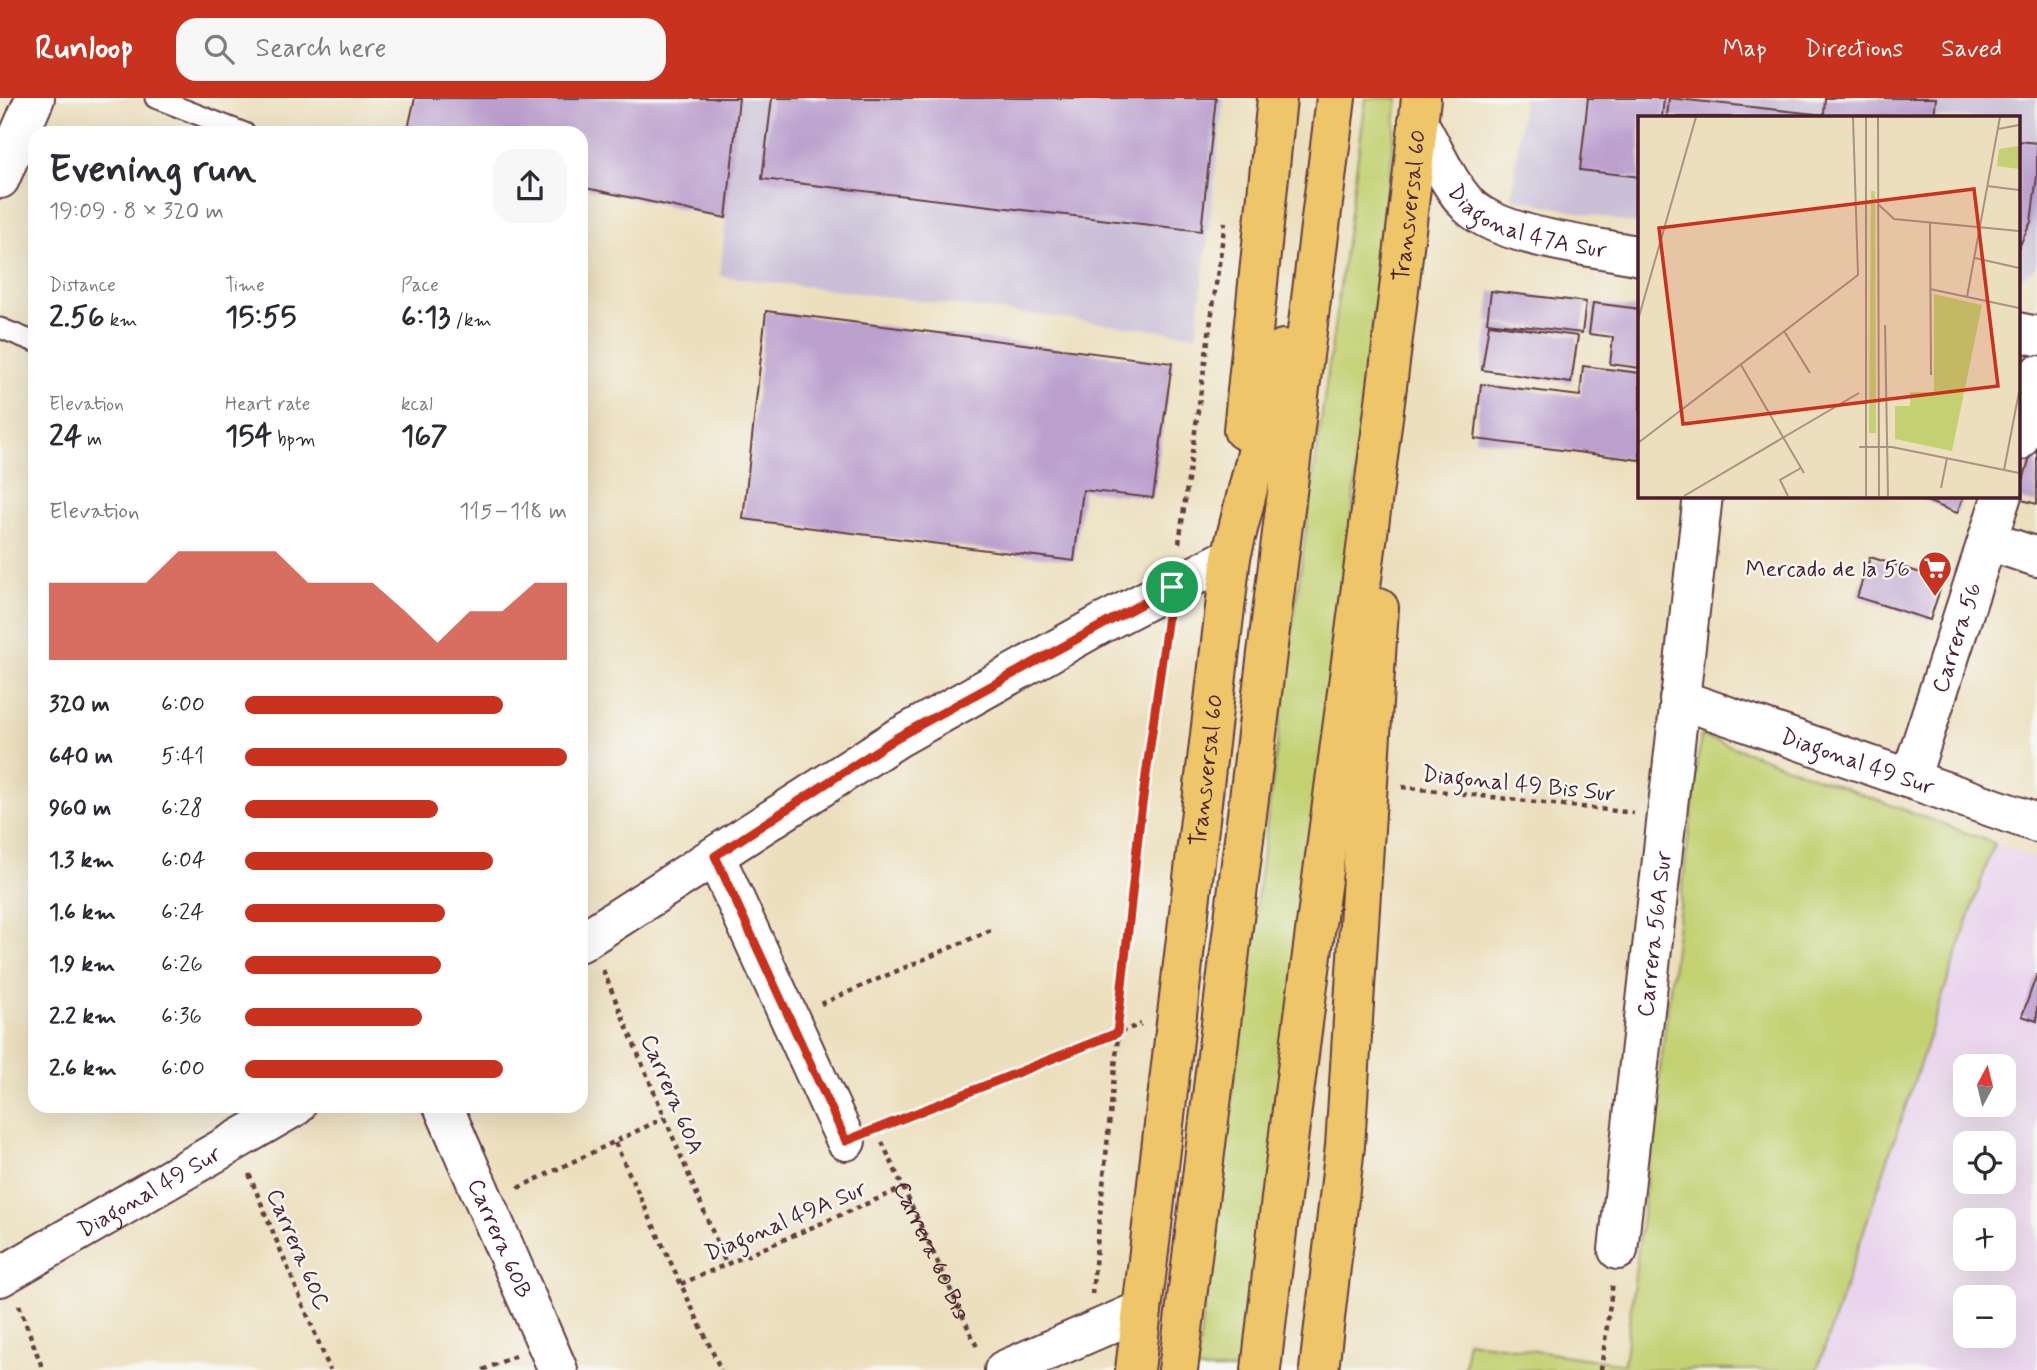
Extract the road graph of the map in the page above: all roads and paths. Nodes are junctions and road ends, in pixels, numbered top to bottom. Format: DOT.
graph roads {
  1 [pos="35,98"];
  2 [pos="155,98"];
  3 [pos="1277,98"];
  4 [pos="1336,98"];
  5 [pos="1419,110"];
  6 [pos="227,126"];
  7 [pos="0,179"];
  8 [pos="1326,181"];
  9 [pos="1227,210"];
  10 [pos="1638,256"];
  11 [pos="1398,313"];
  12 [pos="0,328"];
  13 [pos="28,339"];
  14 [pos="2037,374"];
  15 [pos="2020,434"];
  16 [pos="1703,497"];
  17 [pos="2001,497"];
  18 [pos="1989,541"];
  19 [pos="1231,557"];
  20 [pos="2037,557"];
  21 [pos="1172,587"];
  22 [pos="1679,699"];
  23 [pos="1909,779"];
  24 [pos="1368,783"];
  25 [pos="1666,817"];
  26 [pos="2037,823"];
  27 [pos="715,856"];
  28 [pos="1239,867"];
  29 [pos="991,930"];
  30 [pos="588,937"];
  31 [pos="1186,943"];
  32 [pos="588,946"];
  33 [pos="1178,1009"];
  34 [pos="789,1018"];
  35 [pos="1117,1033"];
  36 [pos="284,1113"];
  37 [pos="446,1113"];
  38 [pos="664,1118"];
  39 [pos="861,1135"];
  40 [pos="235,1141"];
  41 [pos="615,1143"];
  42 [pos="903,1188"];
  43 [pos="485,1203"];
  44 [pos="1618,1250"];
  45 [pos="726,1264"];
  46 [pos="3,1275"];
  47 [pos="681,1284"];
  48 [pos="1142,1310"];
  49 [pos="1088,1333"];
  50 [pos="993,1364"];
  51 [pos="43,1370"];
  52 [pos="330,1370"];
  53 [pos="558,1370"];
  54 [pos="721,1370"];
  55 [pos="1135,1370"];
  56 [pos="1178,1370"];
  57 [pos="1261,1370"];
  58 [pos="1319,1370"];
  59 [pos="1601,1370"];
  1 -- 7 [label="street"];
  2 -- 6 [label="lane"];
  3 -- 19 [label="highway"];
  4 -- 8 [label="highway, Transversal 60"];
  5 -- 10 [label="street, Diagonal 47A Sur"];
  5 -- 11 [label="highway, Transversal 60"];
  8 -- 19 [label="highway, Transversal 60"];
  8 -- 28 [label="highway, Transversal 60"];
  9 -- 21 [label="path"];
  11 -- 24 [label="highway, Transversal 60"];
  11 -- 57 [label="highway, Transversal 60"];
  12 -- 13 [label="lane"];
  14 -- 15 [label="street"];
  16 -- 22 [label="street, Carrera 56A Sur"];
  17 -- 18 [label="street, Carrera 56"];
  18 -- 20 [label="street"];
  18 -- 23 [label="street, Carrera 56"];
  19 -- 21 [label="street"];
  19 -- 31 [label="highway, Transversal 60"];
  21 -- 27 [label="street"];
  21 -- 35 [label="path"];
  22 -- 23 [label="street, Diagonal 49 Sur"];
  22 -- 25 [label="street, Carrera 56A Sur"];
  23 -- 26 [label="street, Diagonal 49 Sur"];
  24 -- 25 [label="path, Diagonal 49 Bis Sur"];
  24 -- 58 [label="highway, Transversal 60"];
  25 -- 44 [label="street, Carrera 56A Sur"];
  27 -- 30 [label="street"];
  27 -- 34 [label="street"];
  28 -- 31 [label="highway"];
  28 -- 56 [label="highway, Transversal 60"];
  29 -- 34 [label="path"];
  31 -- 33 [label="highway, Transversal 60"];
  32 -- 38 [label="path, Carrera 60A"];
  33 -- 35 [label="path"];
  33 -- 48 [label="highway, Transversal 60"];
  34 -- 39 [label="street"];
  35 -- 39 [label="path"];
  35 -- 49 [label="path"];
  36 -- 40 [label="street, Diagonal 49 Sur"];
  37 -- 43 [label="street, Carrera 60B"];
  38 -- 41 [label="path"];
  38 -- 45 [label="path, Carrera 60A"];
  39 -- 42 [label="path, Carrera 60 Bis"];
  40 -- 46 [label="street, Diagonal 49 Sur"];
  40 -- 52 [label="path, Carrera 60C"];
  41 -- 43 [label="path"];
  41 -- 47 [label="path"];
  42 -- 45 [label="path, Diagonal 49A Sur"];
  42 -- 50 [label="path, Carrera 60 Bis"];
  43 -- 53 [label="street, Carrera 60B"];
  44 -- 59 [label="path"];
  45 -- 47 [label="path, Diagonal 49A Sur"];
  46 -- 51 [label="path"];
  47 -- 54 [label="path"];
  48 -- 49 [label="street"];
  48 -- 55 [label="highway, Transversal 60"];
  49 -- 50 [label="street"];
}
